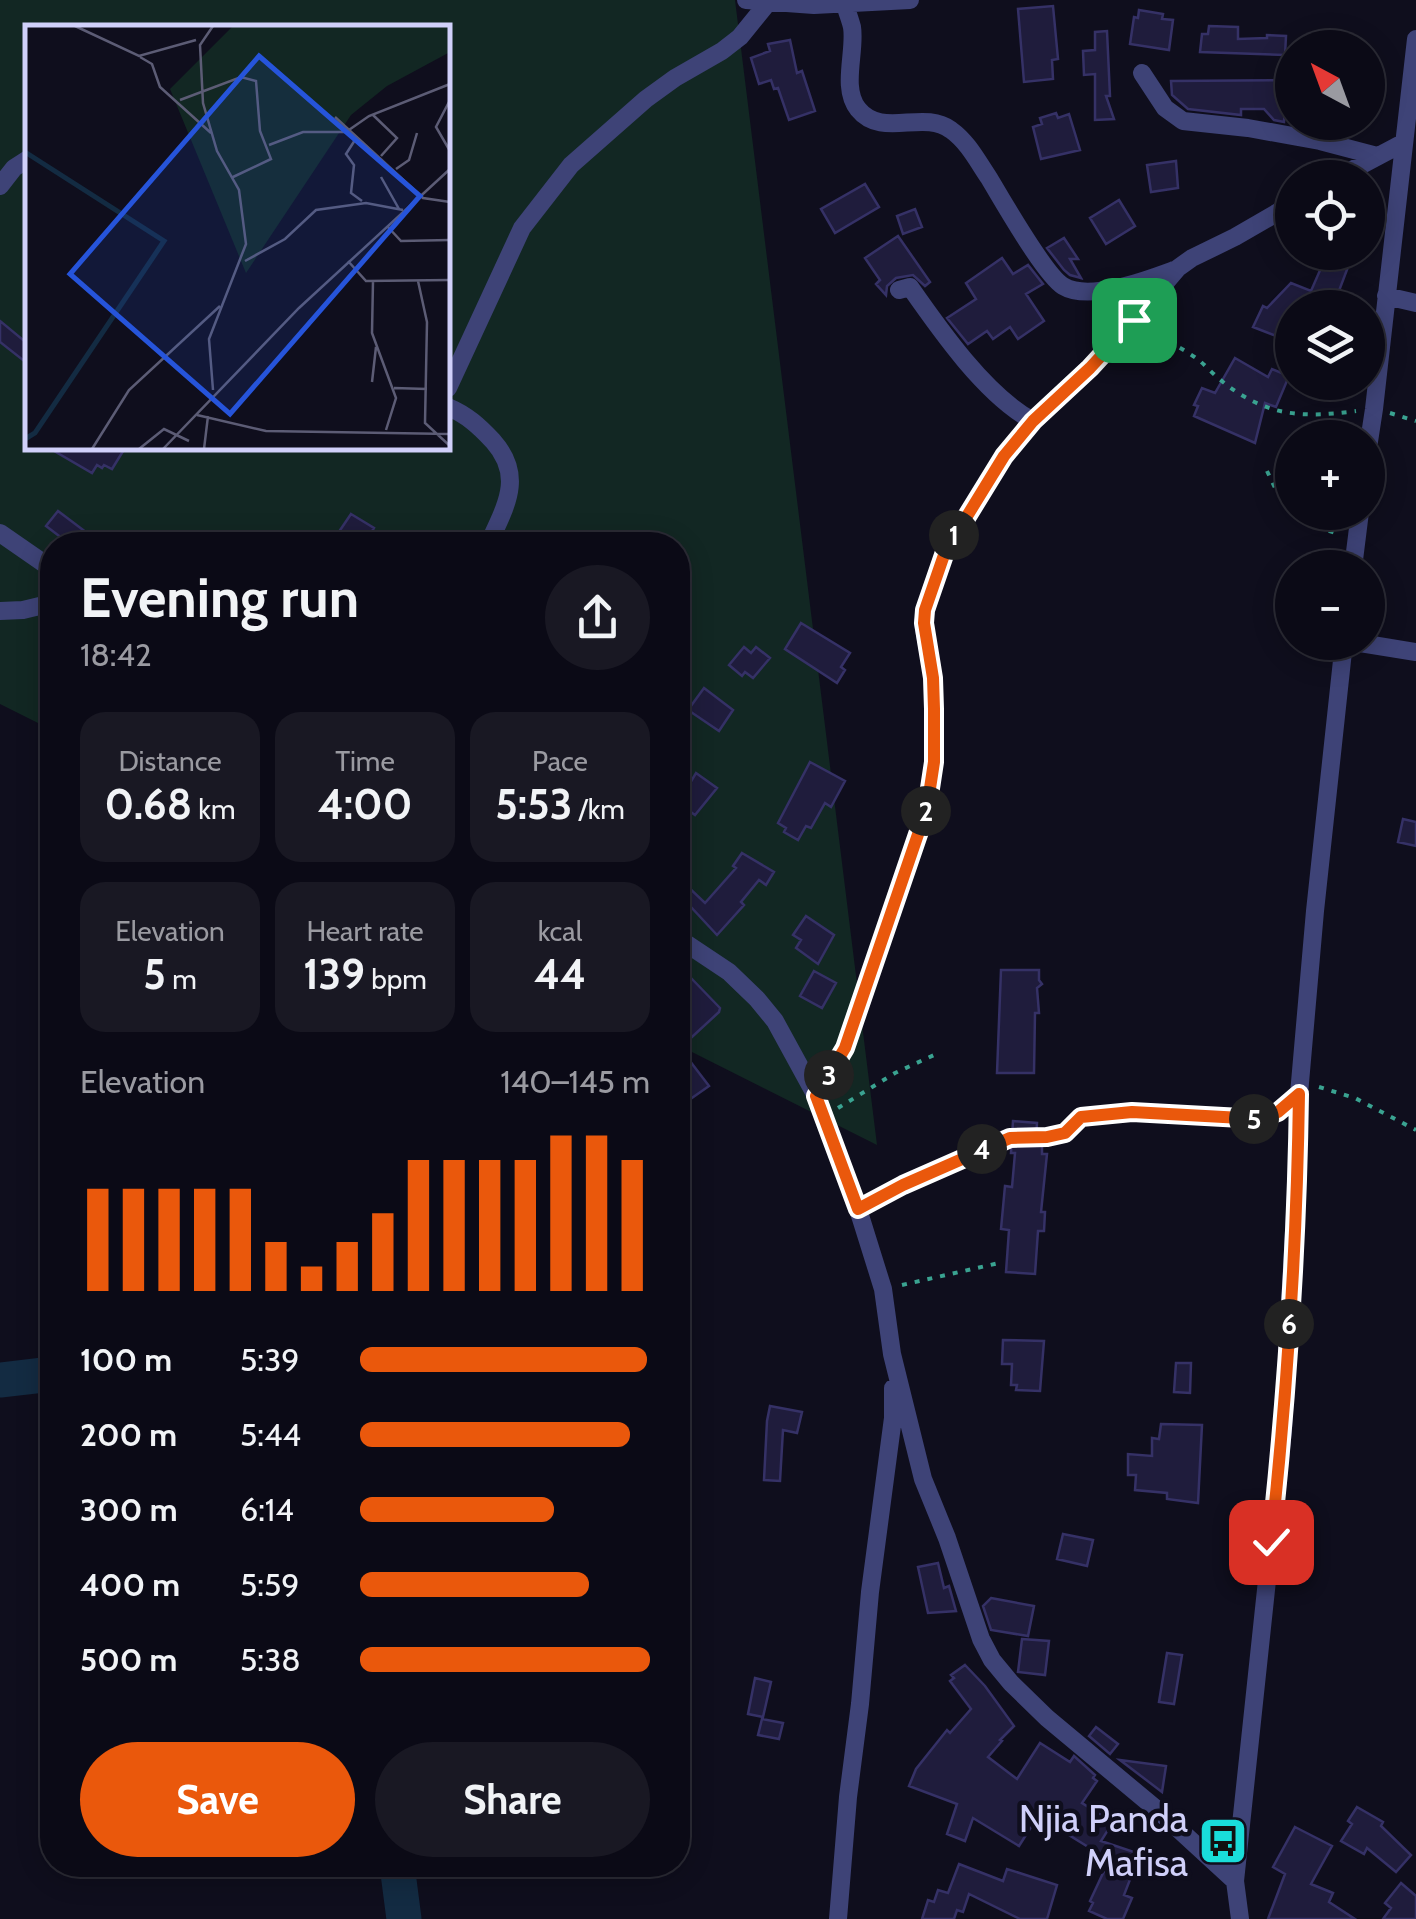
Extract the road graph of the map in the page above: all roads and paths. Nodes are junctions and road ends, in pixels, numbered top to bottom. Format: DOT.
graph roads {
  1 [pos="746,0"];
  2 [pos="910,0"];
  3 [pos="770,1"];
  4 [pos="845,4"];
  5 [pos="1416,39"];
  6 [pos="1142,73"];
  7 [pos="1404,143"];
  8 [pos="1377,156"];
  9 [pos="1370,160"];
  10 [pos="25,161"];
  11 [pos="0,186"];
  12 [pos="1275,214"];
  13 [pos="1178,268"];
  14 [pos="900,290"];
  15 [pos="1386,296"];
  16 [pos="1416,302"];
  17 [pos="1134,320"];
  18 [pos="450,384"];
  19 [pos="1374,408"];
  20 [pos="450,409"];
  21 [pos="1372,420"];
  22 [pos="1033,421"];
  23 [pos="1416,421"];
  24 [pos="1267,471"];
  25 [pos="1275,488"];
  26 [pos="1325,530"];
  27 [pos="1358,530"];
  28 [pos="493,532"];
  29 [pos="0,533"];
  30 [pos="1356,541"];
  31 [pos="1355,550"];
  32 [pos="40,561"];
  33 [pos="40,606"];
  34 [pos="0,611"];
  35 [pos="1385,647"];
  36 [pos="1416,652"];
  37 [pos="1342,660"];
  38 [pos="690,946"];
  39 [pos="934,1055"];
  40 [pos="1299,1094"];
  41 [pos="816,1096"];
  42 [pos="824,1116"];
  43 [pos="1416,1130"];
  44 [pos="858,1209"];
  45 [pos="999,1263"];
  46 [pos="882,1289"];
  47 [pos="892,1354"];
  48 [pos="1235,1881"];
  49 [pos="838,1919"];
  50 [pos="1240,1919"];
  1 -- 3 [label="street"];
  2 -- 4 [label="street"];
  3 -- 4 [label="street"];
  3 -- 18 [label="street"];
  4 -- 13 [label="street"];
  5 -- 7 [label="street"];
  6 -- 8 [label="street"];
  7 -- 8 [label="street"];
  7 -- 15 [label="street"];
  8 -- 9 [label="street"];
  10 -- 11 [label="street"];
  12 -- 13 [label="street"];
  13 -- 17 [label="street"];
  14 -- 22 [label="street"];
  15 -- 16 [label="street"];
  15 -- 19 [label="street"];
  17 -- 19 [label="path"];
  17 -- 22 [label="street"];
  19 -- 21 [label="street"];
  19 -- 23 [label="path"];
  20 -- 28 [label="street"];
  22 -- 41 [label="street"];
  24 -- 25 [label="path"];
  26 -- 30 [label="path"];
  27 -- 30 [label="street"];
  29 -- 32 [label="street"];
  30 -- 31 [label="street"];
  33 -- 34 [label="street"];
  35 -- 36 [label="street"];
  37 -- 40 [label="street"];
  38 -- 41 [label="street"];
  39 -- 42 [label="path"];
  40 -- 43 [label="path"];
  40 -- 44 [label="path"];
  40 -- 48 [label="street"];
  41 -- 42 [label="street"];
  42 -- 44 [label="street"];
  44 -- 46 [label="street"];
  45 -- 46 [label="path"];
  46 -- 47 [label="street"];
  47 -- 48 [label="street"];
  47 -- 49 [label="street"];
  48 -- 50 [label="street"];
}
